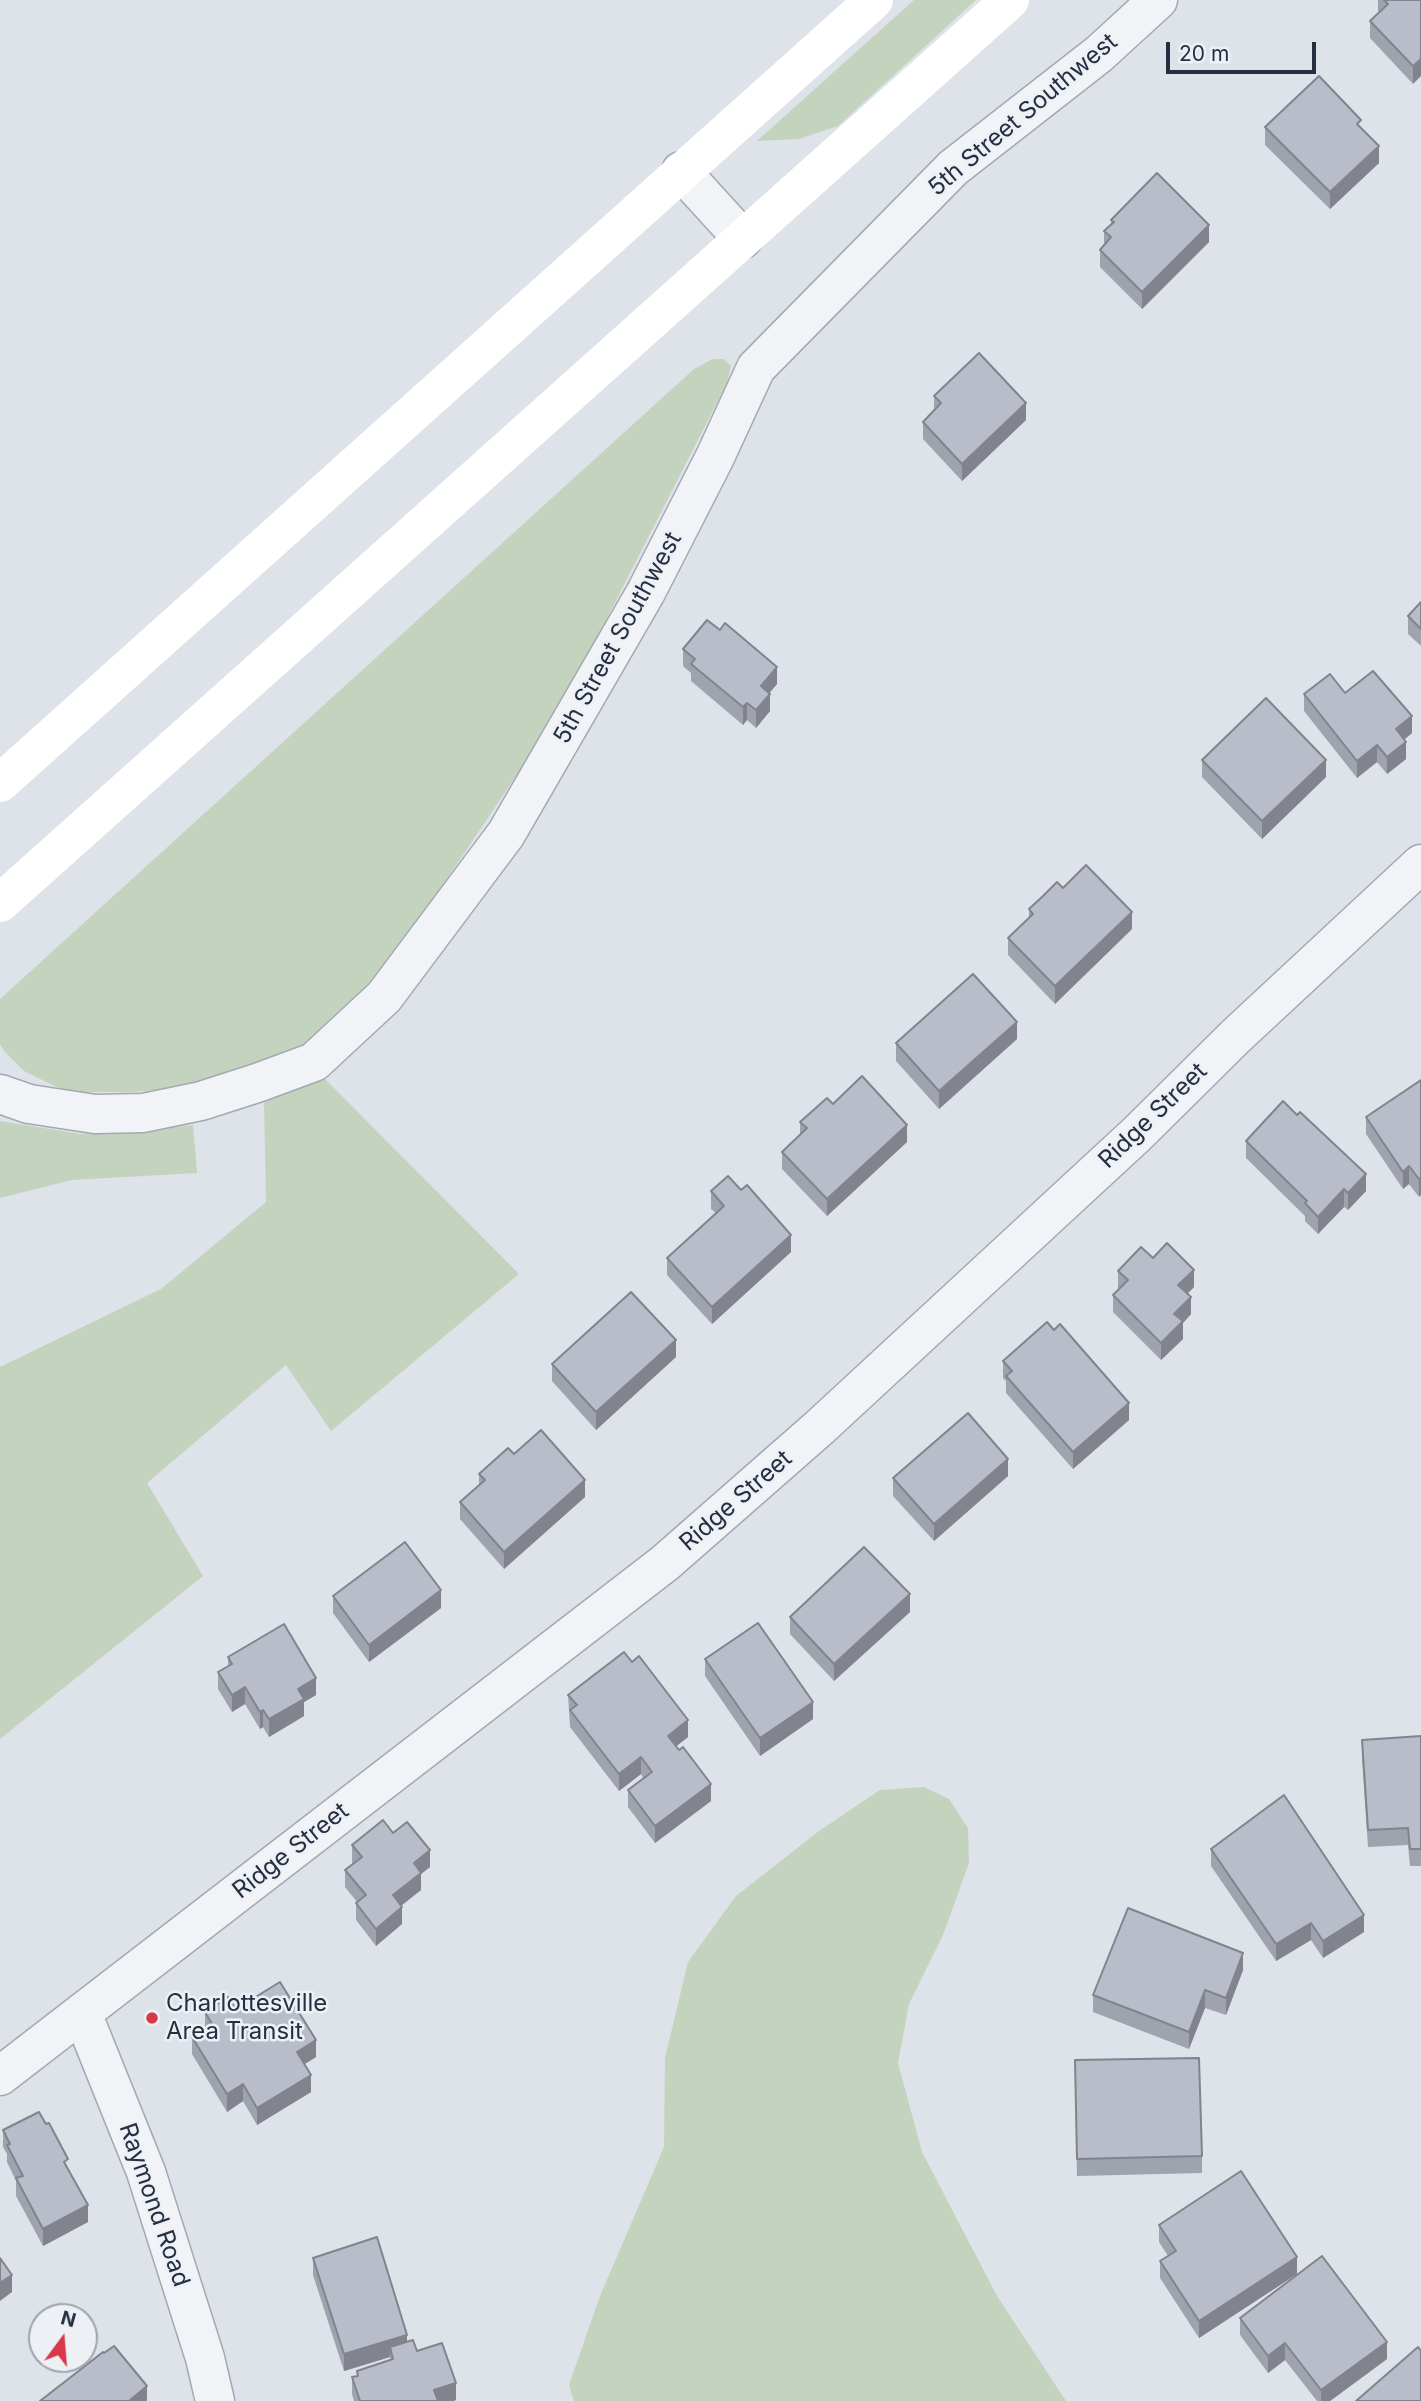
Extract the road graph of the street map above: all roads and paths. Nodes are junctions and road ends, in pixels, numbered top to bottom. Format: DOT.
graph roads {
  1 [pos="874,0"];
  2 [pos="1010,0"];
  3 [pos="1158,0"];
  4 [pos="681,171"];
  5 [pos="743,239"];
  6 [pos="0,782"];
  7 [pos="1421,864"];
  8 [pos="0,903"];
  9 [pos="0,1094"];
  10 [pos="82,2012"];
  11 [pos="0,2076"];
  12 [pos="215,2401"];
  1 -- 4 [label="main road"];
  2 -- 5 [label="main road"];
  3 -- 9 [label="street, 5th Street Southwest"];
  4 -- 5 [label="street"];
  4 -- 6 [label="main road"];
  5 -- 8 [label="main road"];
  7 -- 10 [label="street, Ridge Street"];
  10 -- 11 [label="street, Ridge Street"];
  10 -- 12 [label="street, Raymond Road"];
}
